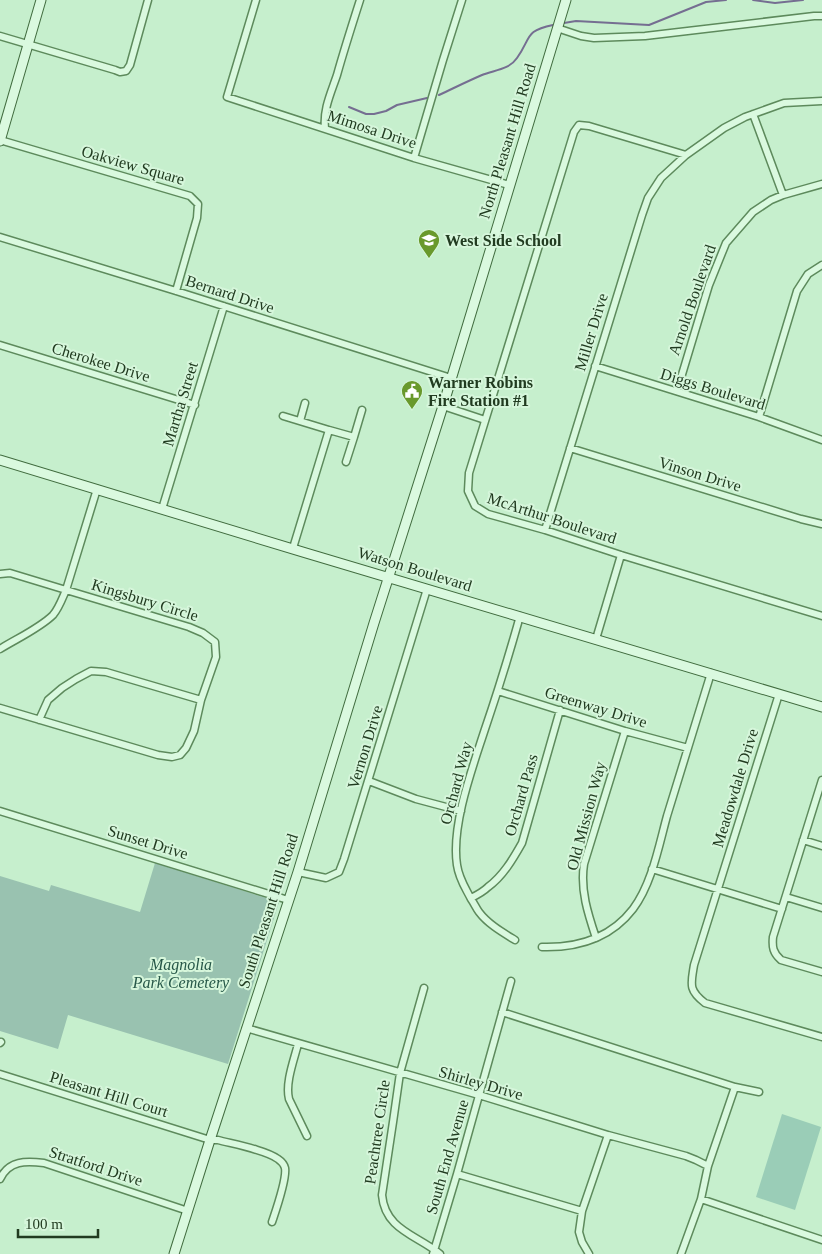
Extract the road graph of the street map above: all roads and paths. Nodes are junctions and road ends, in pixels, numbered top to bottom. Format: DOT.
graph roads {
  1 [pos="41,0"];
  2 [pos="148,0"];
  3 [pos="256,0"];
  4 [pos="360,0"];
  5 [pos="462,0"];
  6 [pos="566,0"];
  7 [pos="822,16"];
  8 [pos="557,28"];
  9 [pos="0,36"];
  10 [pos="28,45"];
  11 [pos="822,101"];
  12 [pos="753,114"];
  13 [pos="325,128"];
  14 [pos="0,140"];
  15 [pos="686,155"];
  16 [pos="414,158"];
  17 [pos="822,184"];
  18 [pos="510,185"];
  19 [pos="782,194"];
  20 [pos="0,237"];
  21 [pos="822,264"];
  22 [pos="176,291"];
  23 [pos="224,306"];
  24 [pos="0,346"];
  25 [pos="595,366"];
  26 [pos="452,378"];
  27 [pos="677,391"];
  28 [pos="305,403"];
  29 [pos="195,405"];
  30 [pos="444,406"];
  31 [pos="362,410"];
  32 [pos="283,416"];
  33 [pos="759,417"];
  34 [pos="485,420"];
  35 [pos="300,421"];
  36 [pos="329,430"];
  37 [pos="354,437"];
  38 [pos="822,440"];
  39 [pos="570,448"];
  40 [pos="0,460"];
  41 [pos="346,462"];
  42 [pos="97,489"];
  43 [pos="162,509"];
  44 [pos="822,524"];
  45 [pos="545,530"];
  46 [pos="293,548"];
  47 [pos="622,555"];
  48 [pos="0,574"];
  49 [pos="389,578"];
  50 [pos="427,589"];
  51 [pos="66,590"];
  52 [pos="520,616"];
  53 [pos="822,616"];
  54 [pos="596,639"];
  55 [pos="0,649"];
  56 [pos="711,673"];
  57 [pos="498,691"];
  58 [pos="779,694"];
  59 [pos="201,700"];
  60 [pos="822,707"];
  61 [pos="0,708"];
  62 [pos="560,710"];
  63 [pos="39,720"];
  64 [pos="625,731"];
  65 [pos="688,748"];
  66 [pos="822,780"];
  67 [pos="369,781"];
  68 [pos="0,811"];
  69 [pos="461,811"];
  70 [pos="803,840"];
  71 [pos="822,846"];
  72 [pos="652,869"];
  73 [pos="298,872"];
  74 [pos="718,890"];
  75 [pos="786,897"];
  76 [pos="471,898"];
  77 [pos="288,900"];
  78 [pos="822,908"];
  79 [pos="782,909"];
  80 [pos="596,938"];
  81 [pos="515,940"];
  82 [pos="542,947"];
  83 [pos="822,972"];
  84 [pos="511,980"];
  85 [pos="424,988"];
  86 [pos="502,1012"];
  87 [pos="246,1028"];
  88 [pos="822,1037"];
  89 [pos="298,1044"];
  90 [pos="400,1073"];
  91 [pos="0,1074"];
  92 [pos="736,1087"];
  93 [pos="759,1092"];
  94 [pos="478,1096"];
  95 [pos="608,1135"];
  96 [pos="306,1136"];
  97 [pos="210,1140"];
  98 [pos="708,1166"];
  99 [pos="457,1174"];
  100 [pos="0,1180"];
  101 [pos="701,1199"];
  102 [pos="188,1211"];
  103 [pos="582,1211"];
  104 [pos="272,1222"];
  105 [pos="822,1240"];
  106 [pos="433,1252"];
  107 [pos="174,1254"];
  108 [pos="440,1254"];
  109 [pos="589,1254"];
  110 [pos="681,1254"];
  1 -- 10 [label="street"];
  2 -- 10 [label="street"];
  3 -- 13 [label="street, Mimosa Drive"];
  4 -- 13 [label="street"];
  5 -- 16 [label="street"];
  6 -- 8 [label="street, North Pleasant Hill Road"];
  7 -- 8 [label="street"];
  8 -- 18 [label="street, North Pleasant Hill Road"];
  9 -- 10 [label="street"];
  10 -- 14 [label="street"];
  11 -- 12 [label="street"];
  12 -- 15 [label="street"];
  12 -- 19 [label="street"];
  13 -- 16 [label="street, Mimosa Drive"];
  14 -- 22 [label="street, Oakview Square"];
  15 -- 25 [label="street, Miller Drive"];
  15 -- 34 [label="street, McArthur Boulevard"];
  16 -- 18 [label="street, Mimosa Drive"];
  17 -- 19 [label="street, Arnold Boulevard"];
  18 -- 26 [label="street, North Pleasant Hill Road"];
  19 -- 27 [label="street, Arnold Boulevard"];
  20 -- 22 [label="street, Bernard Drive"];
  21 -- 33 [label="street"];
  22 -- 23 [label="street, Bernard Drive"];
  23 -- 26 [label="street, Bernard Drive"];
  23 -- 29 [label="street, Martha Street"];
  24 -- 29 [label="street, Cherokee Drive"];
  25 -- 27 [label="street, Diggs Boulevard"];
  25 -- 39 [label="street, Miller Drive"];
  26 -- 30 [label="street, North Pleasant Hill Road"];
  27 -- 33 [label="street, Diggs Boulevard"];
  28 -- 35 [label="street"];
  29 -- 43 [label="street, Martha Street"];
  30 -- 34 [label="street"];
  30 -- 49 [label="street, North Pleasant Hill Road"];
  31 -- 37 [label="street"];
  32 -- 35 [label="street"];
  33 -- 38 [label="street, Diggs Boulevard"];
  34 -- 45 [label="street, McArthur Boulevard"];
  35 -- 36 [label="street"];
  36 -- 37 [label="street"];
  36 -- 46 [label="street"];
  37 -- 41 [label="street"];
  39 -- 44 [label="street, Vinson Drive"];
  39 -- 45 [label="street, Miller Drive"];
  40 -- 42 [label="street, Watson Boulevard"];
  42 -- 43 [label="street, Watson Boulevard"];
  42 -- 51 [label="street"];
  43 -- 46 [label="street, Watson Boulevard"];
  45 -- 47 [label="street, McArthur Boulevard"];
  46 -- 49 [label="street, Watson Boulevard"];
  47 -- 53 [label="street, McArthur Boulevard"];
  47 -- 54 [label="street"];
  48 -- 51 [label="street, Kingsbury Circle"];
  49 -- 50 [label="street, Watson Boulevard"];
  49 -- 73 [label="street, South Pleasant Hill Road"];
  50 -- 52 [label="street, Watson Boulevard"];
  50 -- 67 [label="street, Vernon Drive"];
  51 -- 55 [label="street"];
  51 -- 59 [label="street, Kingsbury Circle"];
  52 -- 54 [label="street, Watson Boulevard"];
  52 -- 57 [label="street, Orchard Way"];
  54 -- 56 [label="street, Watson Boulevard"];
  56 -- 58 [label="street, Watson Boulevard"];
  56 -- 65 [label="street"];
  57 -- 62 [label="street, Greenway Drive"];
  57 -- 69 [label="street, Orchard Way"];
  58 -- 60 [label="street, Watson Boulevard"];
  58 -- 74 [label="street, Meadowdale Drive"];
  59 -- 63 [label="street"];
  59 -- 63 [label="street, Kingsbury Circle"];
  61 -- 63 [label="street, Kingsbury Circle"];
  62 -- 64 [label="street, Greenway Drive"];
  62 -- 76 [label="street, Orchard Pass"];
  64 -- 65 [label="street, Greenway Drive"];
  64 -- 80 [label="street, Old Mission Way"];
  65 -- 72 [label="street"];
  66 -- 70 [label="street"];
  67 -- 69 [label="street"];
  67 -- 73 [label="street, Vernon Drive"];
  68 -- 77 [label="street, Sunset Drive"];
  69 -- 76 [label="street, Orchard Way"];
  70 -- 71 [label="street"];
  70 -- 75 [label="street"];
  72 -- 74 [label="street"];
  72 -- 80 [label="street"];
  73 -- 77 [label="street, South Pleasant Hill Road"];
  74 -- 79 [label="street"];
  74 -- 88 [label="street, Meadowdale Drive"];
  75 -- 78 [label="street"];
  75 -- 79 [label="street"];
  76 -- 81 [label="street, Orchard Way"];
  77 -- 87 [label="street, South Pleasant Hill Road"];
  79 -- 83 [label="street"];
  80 -- 82 [label="street"];
  84 -- 86 [label="street, South End Avenue"];
  85 -- 90 [label="street, Peachtree Circle"];
  86 -- 92 [label="street"];
  86 -- 94 [label="street, South End Avenue"];
  87 -- 89 [label="street, Shirley Drive"];
  87 -- 97 [label="street, South Pleasant Hill Road"];
  89 -- 90 [label="street, Shirley Drive"];
  89 -- 96 [label="street"];
  90 -- 94 [label="street, Shirley Drive"];
  90 -- 106 [label="street, Peachtree Circle"];
  91 -- 97 [label="street, Pleasant Hill Court"];
  92 -- 93 [label="street"];
  92 -- 98 [label="street"];
  94 -- 95 [label="street, Shirley Drive"];
  94 -- 99 [label="street, South End Avenue"];
  95 -- 98 [label="street, Shirley Drive"];
  95 -- 103 [label="street"];
  97 -- 102 [label="street, South Pleasant Hill Road"];
  97 -- 104 [label="street, Pleasant Hill Court"];
  98 -- 101 [label="street"];
  99 -- 103 [label="street"];
  99 -- 106 [label="street, South End Avenue"];
  100 -- 102 [label="street, Stratford Drive"];
  101 -- 105 [label="street"];
  101 -- 110 [label="street"];
  102 -- 107 [label="street, South Pleasant Hill Road"];
  103 -- 109 [label="street"];
  106 -- 108 [label="street, Peachtree Circle"];
}
